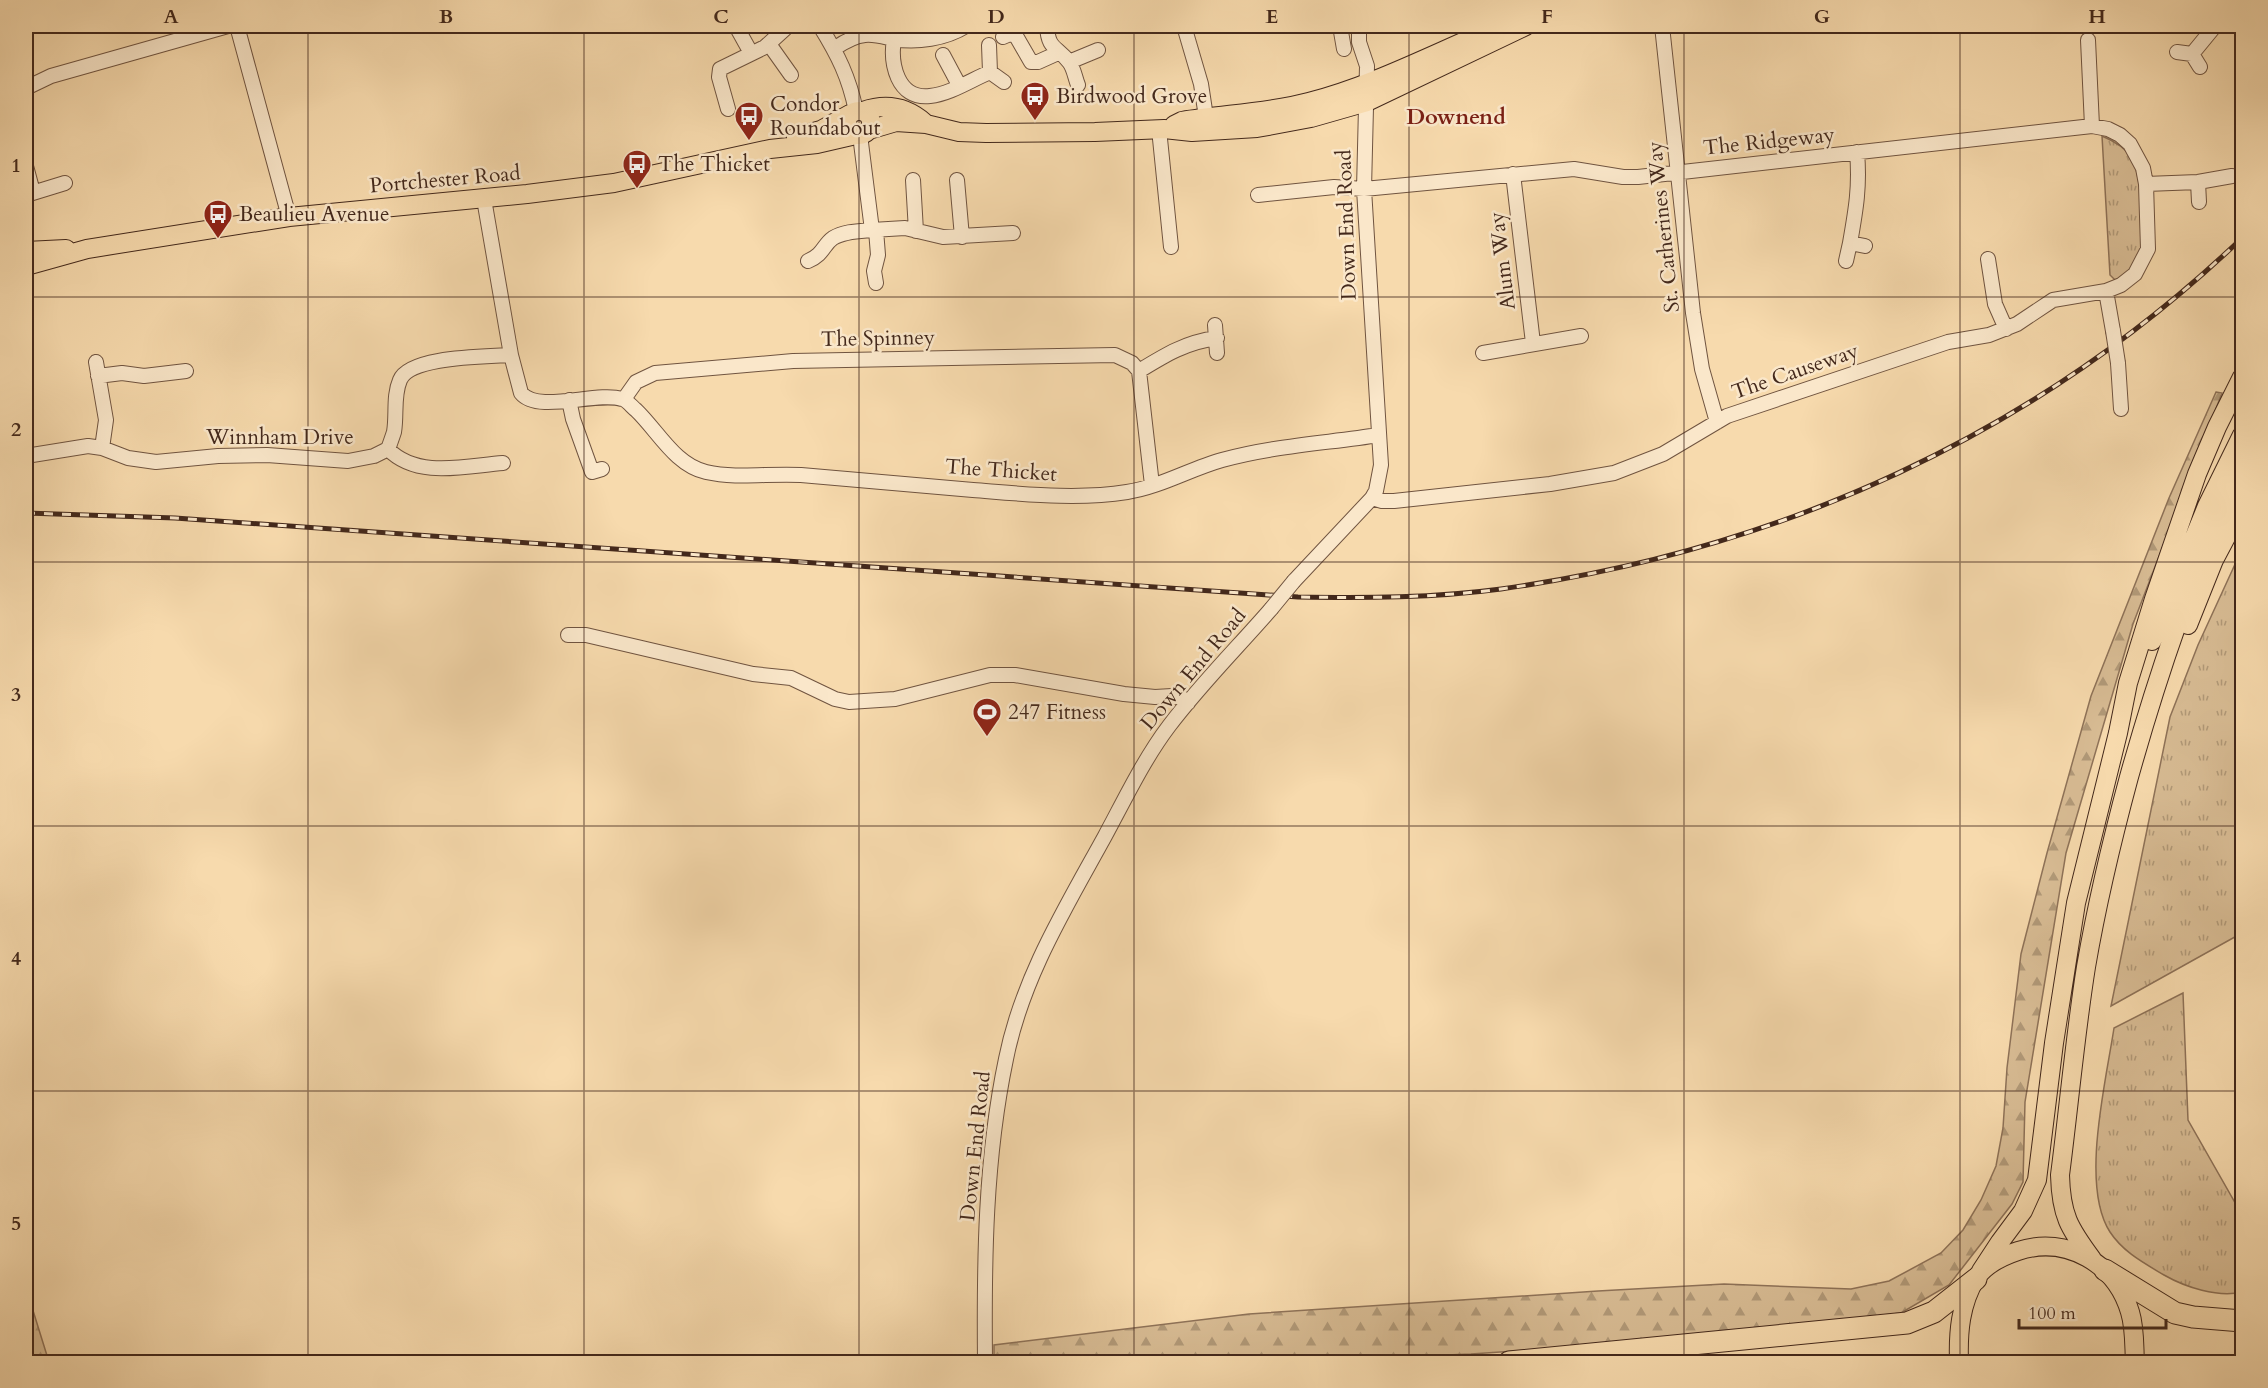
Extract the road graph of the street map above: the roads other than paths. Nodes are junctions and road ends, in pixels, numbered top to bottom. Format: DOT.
graph roads {
  1 [pos="228,26"];
  2 [pos="237,26"];
  3 [pos="736,26"];
  4 [pos="788,26"];
  5 [pos="820,26"];
  6 [pos="966,26"];
  7 [pos="1047,26"];
  8 [pos="1184,26"];
  9 [pos="1340,26"];
  10 [pos="1359,26"];
  11 [pos="1501,26"];
  12 [pos="1526,26"];
  13 [pos="1662,26"];
  14 [pos="2215,26"];
  15 [pos="932,32"];
  16 [pos="2088,33"];
  17 [pos="1003,37"];
  18 [pos="894,39"];
  19 [pos="769,44"];
  20 [pos="989,45"];
  21 [pos="835,48"];
  22 [pos="1344,49"];
  23 [pos="1098,50"];
  24 [pos="2177,52"];
  25 [pos="751,53"];
  26 [pos="2192,54"];
  27 [pos="943,55"];
  28 [pos="1064,57"];
  29 [pos="2200,67"];
  30 [pos="990,72"];
  31 [pos="791,75"];
  32 [pos="1004,82"];
  33 [pos="1367,82"];
  34 [pos="958,85"];
  35 [pos="1078,85"];
  36 [pos="26,88"];
  37 [pos="1367,102"];
  38 [pos="728,109"];
  39 [pos="856,112"];
  40 [pos="1206,117"];
  41 [pos="926,124"];
  42 [pos="2092,126"];
  43 [pos="1162,129"];
  44 [pos="862,133"];
  45 [pos="770,148"];
  46 [pos="1857,152"];
  47 [pos="26,166"];
  48 [pos="1679,172"];
  49 [pos="1513,174"];
  50 [pos="2232,176"];
  51 [pos="913,180"];
  52 [pos="957,180"];
  53 [pos="2198,182"];
  54 [pos="65,183"];
  55 [pos="2146,184"];
  56 [pos="1364,189"];
  57 [pos="29,193"];
  58 [pos="1258,195"];
  59 [pos="484,199"];
  60 [pos="2199,202"];
  61 [pos="289,217"];
  62 [pos="874,230"];
  63 [pos="916,231"];
  64 [pos="1013,233"];
  65 [pos="962,237"];
  66 [pos="1850,243"];
  67 [pos="1865,246"];
  68 [pos="1172,247"];
  69 [pos="87,249"];
  70 [pos="26,250"];
  71 [pos="1989,259"];
  72 [pos="808,261"];
  73 [pos="1846,261"];
  74 [pos="26,266"];
  75 [pos="876,283"];
  76 [pos="2106,291"];
  77 [pos="2006,329"];
  78 [pos="1581,336"];
  79 [pos="1533,343"];
  80 [pos="1217,353"];
  81 [pos="1483,353"];
  82 [pos="511,355"];
  83 [pos="186,370"];
  84 [pos="1139,371"];
  85 [pos="2242,377"];
  86 [pos="624,399"];
  87 [pos="569,400"];
  88 [pos="2121,409"];
  89 [pos="1717,422"];
  90 [pos="1379,435"];
  91 [pos="2242,435"];
  92 [pos="102,448"];
  93 [pos="388,449"];
  94 [pos="26,456"];
  95 [pos="502,463"];
  96 [pos="2242,466"];
  97 [pos="597,475"];
  98 [pos="1152,485"];
  99 [pos="1372,498"];
  100 [pos="2242,507"];
  101 [pos="568,635"];
  102 [pos="1188,703"];
  103 [pos="2118,733"];
  104 [pos="2140,738"];
  105 [pos="2099,1264"];
  106 [pos="1979,1275"];
  107 [pos="2242,1321"];
  108 [pos="1958,1355"];
  109 [pos="2134,1357"];
  110 [pos="985,1362"];
  111 [pos="1509,1362"];
  1 -- 36 [label="street"];
  2 -- 61 [label="street"];
  3 -- 25 [label="street"];
  4 -- 19 [label="street"];
  5 -- 21 [label="street"];
  6 -- 15 [label="street"];
  7 -- 28 [label="street"];
  8 -- 40 [label="street"];
  9 -- 22 [label="street"];
  10 -- 33 [label="street, Down End Road"];
  11 -- 33 [label="main road, Portchester Road"];
  12 -- 37 [label="main road, Portchester Road"];
  13 -- 48 [label="street, St. Catherines Way"];
  14 -- 26 [label="street"];
  15 -- 18 [label="street"];
  16 -- 42 [label="street"];
  17 -- 28 [label="street"];
  18 -- 21 [label="street"];
  18 -- 34 [label="street"];
  19 -- 25 [label="street"];
  19 -- 31 [label="street"];
  20 -- 30 [label="street"];
  21 -- 39 [label="street"];
  23 -- 28 [label="street"];
  24 -- 26 [label="street"];
  25 -- 38 [label="street"];
  26 -- 29 [label="street"];
  27 -- 34 [label="street"];
  28 -- 35 [label="street"];
  30 -- 32 [label="street"];
  30 -- 34 [label="street"];
  33 -- 37 [label="street, Down End Road"];
  33 -- 40 [label="main road, Portchester Road"];
  37 -- 43 [label="main road, Portchester Road"];
  37 -- 56 [label="street, Down End Road"];
  39 -- 41 [label="main road, Portchester Road"];
  39 -- 44 [label="main road"];
  39 -- 45 [label="main road, Portchester Road"];
  40 -- 43 [label="main road, Portchester Road"];
  41 -- 43 [label="main road, Portchester Road"];
  41 -- 44 [label="main road, Portchester Road"];
  42 -- 46 [label="street, The Ridgeway"];
  42 -- 55 [label="street, The Ridgeway"];
  43 -- 68 [label="street"];
  44 -- 45 [label="main road, Portchester Road"];
  44 -- 62 [label="street"];
  45 -- 59 [label="main road, Portchester Road"];
  46 -- 48 [label="street, The Ridgeway"];
  46 -- 66 [label="street"];
  47 -- 57 [label="street"];
  48 -- 49 [label="street, The Ridgeway"];
  48 -- 89 [label="street, St. Catherines Way"];
  49 -- 56 [label="street, The Ridgeway"];
  49 -- 79 [label="street, Alum Way"];
  50 -- 53 [label="street"];
  51 -- 63 [label="street"];
  52 -- 65 [label="street"];
  53 -- 55 [label="street"];
  53 -- 60 [label="street"];
  54 -- 57 [label="street"];
  55 -- 76 [label="street, The Causeway"];
  56 -- 58 [label="street, The Ridgeway"];
  56 -- 90 [label="street, Down End Road"];
  59 -- 61 [label="main road, Portchester Road"];
  59 -- 82 [label="street"];
  61 -- 69 [label="main road, Portchester Road"];
  62 -- 63 [label="street"];
  62 -- 72 [label="street"];
  62 -- 75 [label="street"];
  63 -- 65 [label="street"];
  64 -- 65 [label="street"];
  66 -- 67 [label="street"];
  66 -- 73 [label="street"];
  69 -- 70 [label="main road, Portchester Road"];
  69 -- 74 [label="main road, Portchester Road"];
  71 -- 77 [label="street"];
  76 -- 77 [label="street, The Causeway"];
  76 -- 88 [label="street, bridge"];
  77 -- 89 [label="street, The Causeway"];
  78 -- 79 [label="street"];
  79 -- 81 [label="street"];
  80 -- 84 [label="street"];
  82 -- 87 [label="street"];
  82 -- 93 [label="street"];
  83 -- 92 [label="street"];
  84 -- 86 [label="street, The Spinney"];
  84 -- 98 [label="street"];
  85 -- 103 [label="main road"];
  86 -- 87 [label="street"];
  86 -- 98 [label="street, The Thicket"];
  87 -- 97 [label="street"];
  89 -- 99 [label="street, The Causeway"];
  90 -- 98 [label="street, The Thicket"];
  90 -- 99 [label="street, Down End Road"];
  91 -- 103 [label="main road"];
  92 -- 93 [label="street, Winnham Drive"];
  92 -- 94 [label="street, Winnham Drive"];
  93 -- 95 [label="street"];
  96 -- 104 [label="main road"];
  99 -- 102 [label="street, Down End Road, bridge"];
  100 -- 104 [label="main road"];
  101 -- 102 [label="street"];
  102 -- 110 [label="street, Down End Road"];
  103 -- 106 [label="main road"];
  104 -- 105 [label="main road"];
  105 -- 106 [label="main road"];
  105 -- 107 [label="highway"];
  105 -- 109 [label="main road"];
  106 -- 108 [label="main road"];
  106 -- 111 [label="highway"];
}
